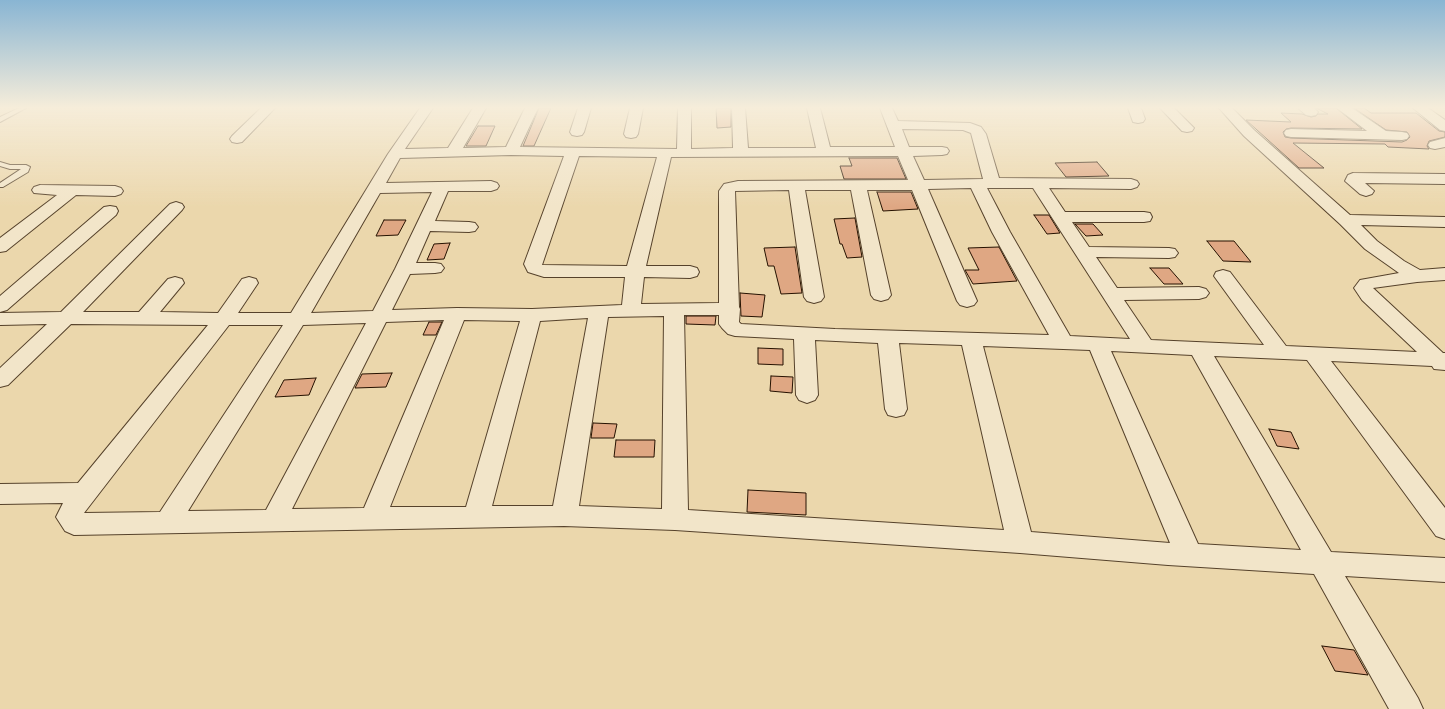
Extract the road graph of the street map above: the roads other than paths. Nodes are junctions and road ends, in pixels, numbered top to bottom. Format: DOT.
graph roads {
  1 [pos="404,141"];
  2 [pos="460,141"];
  3 [pos="516,141"];
  4 [pos="684,141"];
  5 [pos="740,141"];
  6 [pos="821,141"];
  7 [pos="900,141"];
  8 [pos="980,141"];
  9 [pos="1257,141"];
  10 [pos="511,151"];
  11 [pos="904,151"];
  12 [pos="942,151"];
  13 [pos="573,152"];
  14 [pos="824,152"];
  15 [pos="453,153"];
  16 [pos="665,153"];
  17 [pos="684,153"];
  18 [pos="741,153"];
  19 [pos="396,154"];
  20 [pos="0,164"];
  21 [pos="1445,179"];
  22 [pos="1038,183"];
  23 [pos="984,184"];
  24 [pos="1131,184"];
  25 [pos="3,185"];
  26 [pos="796,185"];
  27 [pos="858,185"];
  28 [pos="918,185"];
  29 [pos="443,186"];
  30 [pos="491,186"];
  31 [pos="375,188"];
  32 [pos="40,190"];
  33 [pos="72,190"];
  34 [pos="115,191"];
  35 [pos="1366,191"];
  36 [pos="176,208"];
  37 [pos="110,211"];
  38 [pos="1060,217"];
  39 [pos="1144,217"];
  40 [pos="1346,220"];
  41 [pos="1445,222"];
  42 [pos="426,226"];
  43 [pos="469,227"];
  44 [pos="0,230"];
  45 [pos="20,231"];
  46 [pos="0,247"];
  47 [pos="1083,252"];
  48 [pos="1169,253"];
  49 [pos="435,268"];
  50 [pos="404,269"];
  51 [pos="635,272"];
  52 [pos="690,272"];
  53 [pos="1445,274"];
  54 [pos="1223,276"];
  55 [pos="1417,276"];
  56 [pos="175,283"];
  57 [pos="249,283"];
  58 [pos="1199,293"];
  59 [pos="1111,294"];
  60 [pos="881,295"];
  61 [pos="814,297"];
  62 [pos="967,302"];
  63 [pos="0,306"];
  64 [pos="674,309"];
  65 [pos="730,309"];
  66 [pos="631,310"];
  67 [pos="599,312"];
  68 [pos="457,314"];
  69 [pos="532,315"];
  70 [pos="379,316"];
  71 [pos="66,318"];
  72 [pos="145,318"];
  73 [pos="224,318"];
  74 [pos="297,319"];
  75 [pos="0,320"];
  76 [pos="804,334"];
  77 [pos="888,336"];
  78 [pos="970,338"];
  79 [pos="1063,342"];
  80 [pos="1098,344"];
  81 [pos="1145,346"];
  82 [pos="1199,348"];
  83 [pos="1280,352"];
  84 [pos="1313,353"];
  85 [pos="1443,362"];
  86 [pos="0,380"];
  87 [pos="807,395"];
  88 [pos="896,409"];
  89 [pos="85,493"];
  90 [pos="0,494"];
  91 [pos="564,516"];
  92 [pos="476,517"];
  93 [pos="373,518"];
  94 [pos="274,519"];
  95 [pos="675,520"];
  96 [pos="166,522"];
  97 [pos="1445,528"];
  98 [pos="1020,542"];
  99 [pos="1189,555"];
  100 [pos="1323,563"];
  101 [pos="1445,570"];
  102 [pos="1407,709"];
  1 -- 19 [label="street"];
  2 -- 15 [label="street"];
  3 -- 10 [label="street"];
  4 -- 17 [label="street"];
  5 -- 18 [label="street"];
  6 -- 14 [label="street"];
  7 -- 11 [label="street"];
  8 -- 23 [label="street"];
  9 -- 40 [label="street"];
  10 -- 13 [label="street"];
  10 -- 15 [label="street"];
  11 -- 12 [label="street"];
  11 -- 14 [label="street"];
  11 -- 28 [label="street"];
  13 -- 16 [label="street"];
  13 -- 51 [label="street"];
  14 -- 18 [label="street"];
  15 -- 19 [label="street"];
  16 -- 17 [label="street"];
  16 -- 51 [label="street"];
  17 -- 18 [label="street"];
  19 -- 31 [label="street"];
  20 -- 25 [label="lane"];
  21 -- 35 [label="street"];
  22 -- 23 [label="street"];
  22 -- 24 [label="street"];
  22 -- 38 [label="street"];
  23 -- 28 [label="street"];
  23 -- 79 [label="street"];
  26 -- 27 [label="street"];
  26 -- 61 [label="street"];
  26 -- 65 [label="street"];
  27 -- 28 [label="street"];
  27 -- 60 [label="street"];
  28 -- 62 [label="street"];
  29 -- 30 [label="street"];
  29 -- 31 [label="street"];
  29 -- 42 [label="street"];
  31 -- 74 [label="street"];
  32 -- 33 [label="street"];
  33 -- 34 [label="street"];
  33 -- 45 [label="street"];
  36 -- 71 [label="street"];
  37 -- 63 [label="street"];
  38 -- 39 [label="street"];
  38 -- 47 [label="street"];
  40 -- 41 [label="street"];
  40 -- 55 [label="street"];
  42 -- 43 [label="street"];
  42 -- 50 [label="street"];
  44 -- 45 [label="street"];
  45 -- 46 [label="street"];
  47 -- 48 [label="street"];
  47 -- 59 [label="street"];
  49 -- 50 [label="street"];
  50 -- 70 [label="street"];
  51 -- 52 [label="street"];
  51 -- 66 [label="street"];
  53 -- 55 [label="street"];
  54 -- 83 [label="street"];
  55 -- 85 [label="street"];
  56 -- 72 [label="street"];
  57 -- 73 [label="street"];
  58 -- 59 [label="street"];
  59 -- 81 [label="street"];
  64 -- 65 [label="street"];
  64 -- 66 [label="street"];
  64 -- 95 [label="street"];
  65 -- 76 [label="street"];
  66 -- 67 [label="street"];
  67 -- 69 [label="street"];
  67 -- 91 [label="street"];
  68 -- 69 [label="street"];
  68 -- 70 [label="street"];
  68 -- 93 [label="street"];
  69 -- 92 [label="street"];
  70 -- 74 [label="street"];
  70 -- 94 [label="street"];
  71 -- 72 [label="street"];
  71 -- 75 [label="street"];
  71 -- 86 [label="street"];
  72 -- 73 [label="street"];
  73 -- 74 [label="street"];
  73 -- 89 [label="street"];
  74 -- 96 [label="street"];
  76 -- 77 [label="street"];
  76 -- 87 [label="street"];
  77 -- 78 [label="street"];
  77 -- 88 [label="street"];
  78 -- 79 [label="street"];
  78 -- 98 [label="street"];
  79 -- 80 [label="street"];
  80 -- 81 [label="street"];
  80 -- 99 [label="street"];
  81 -- 82 [label="street"];
  82 -- 83 [label="street"];
  82 -- 100 [label="street"];
  83 -- 84 [label="street"];
  84 -- 85 [label="street"];
  84 -- 97 [label="street"];
  89 -- 90 [label="street"];
  89 -- 96 [label="street"];
  91 -- 92 [label="street"];
  91 -- 95 [label="street"];
  92 -- 93 [label="street"];
  93 -- 94 [label="street"];
  94 -- 96 [label="street"];
  95 -- 98 [label="street"];
  98 -- 99 [label="street"];
  99 -- 100 [label="street"];
  100 -- 101 [label="street"];
  100 -- 102 [label="street"];
}
